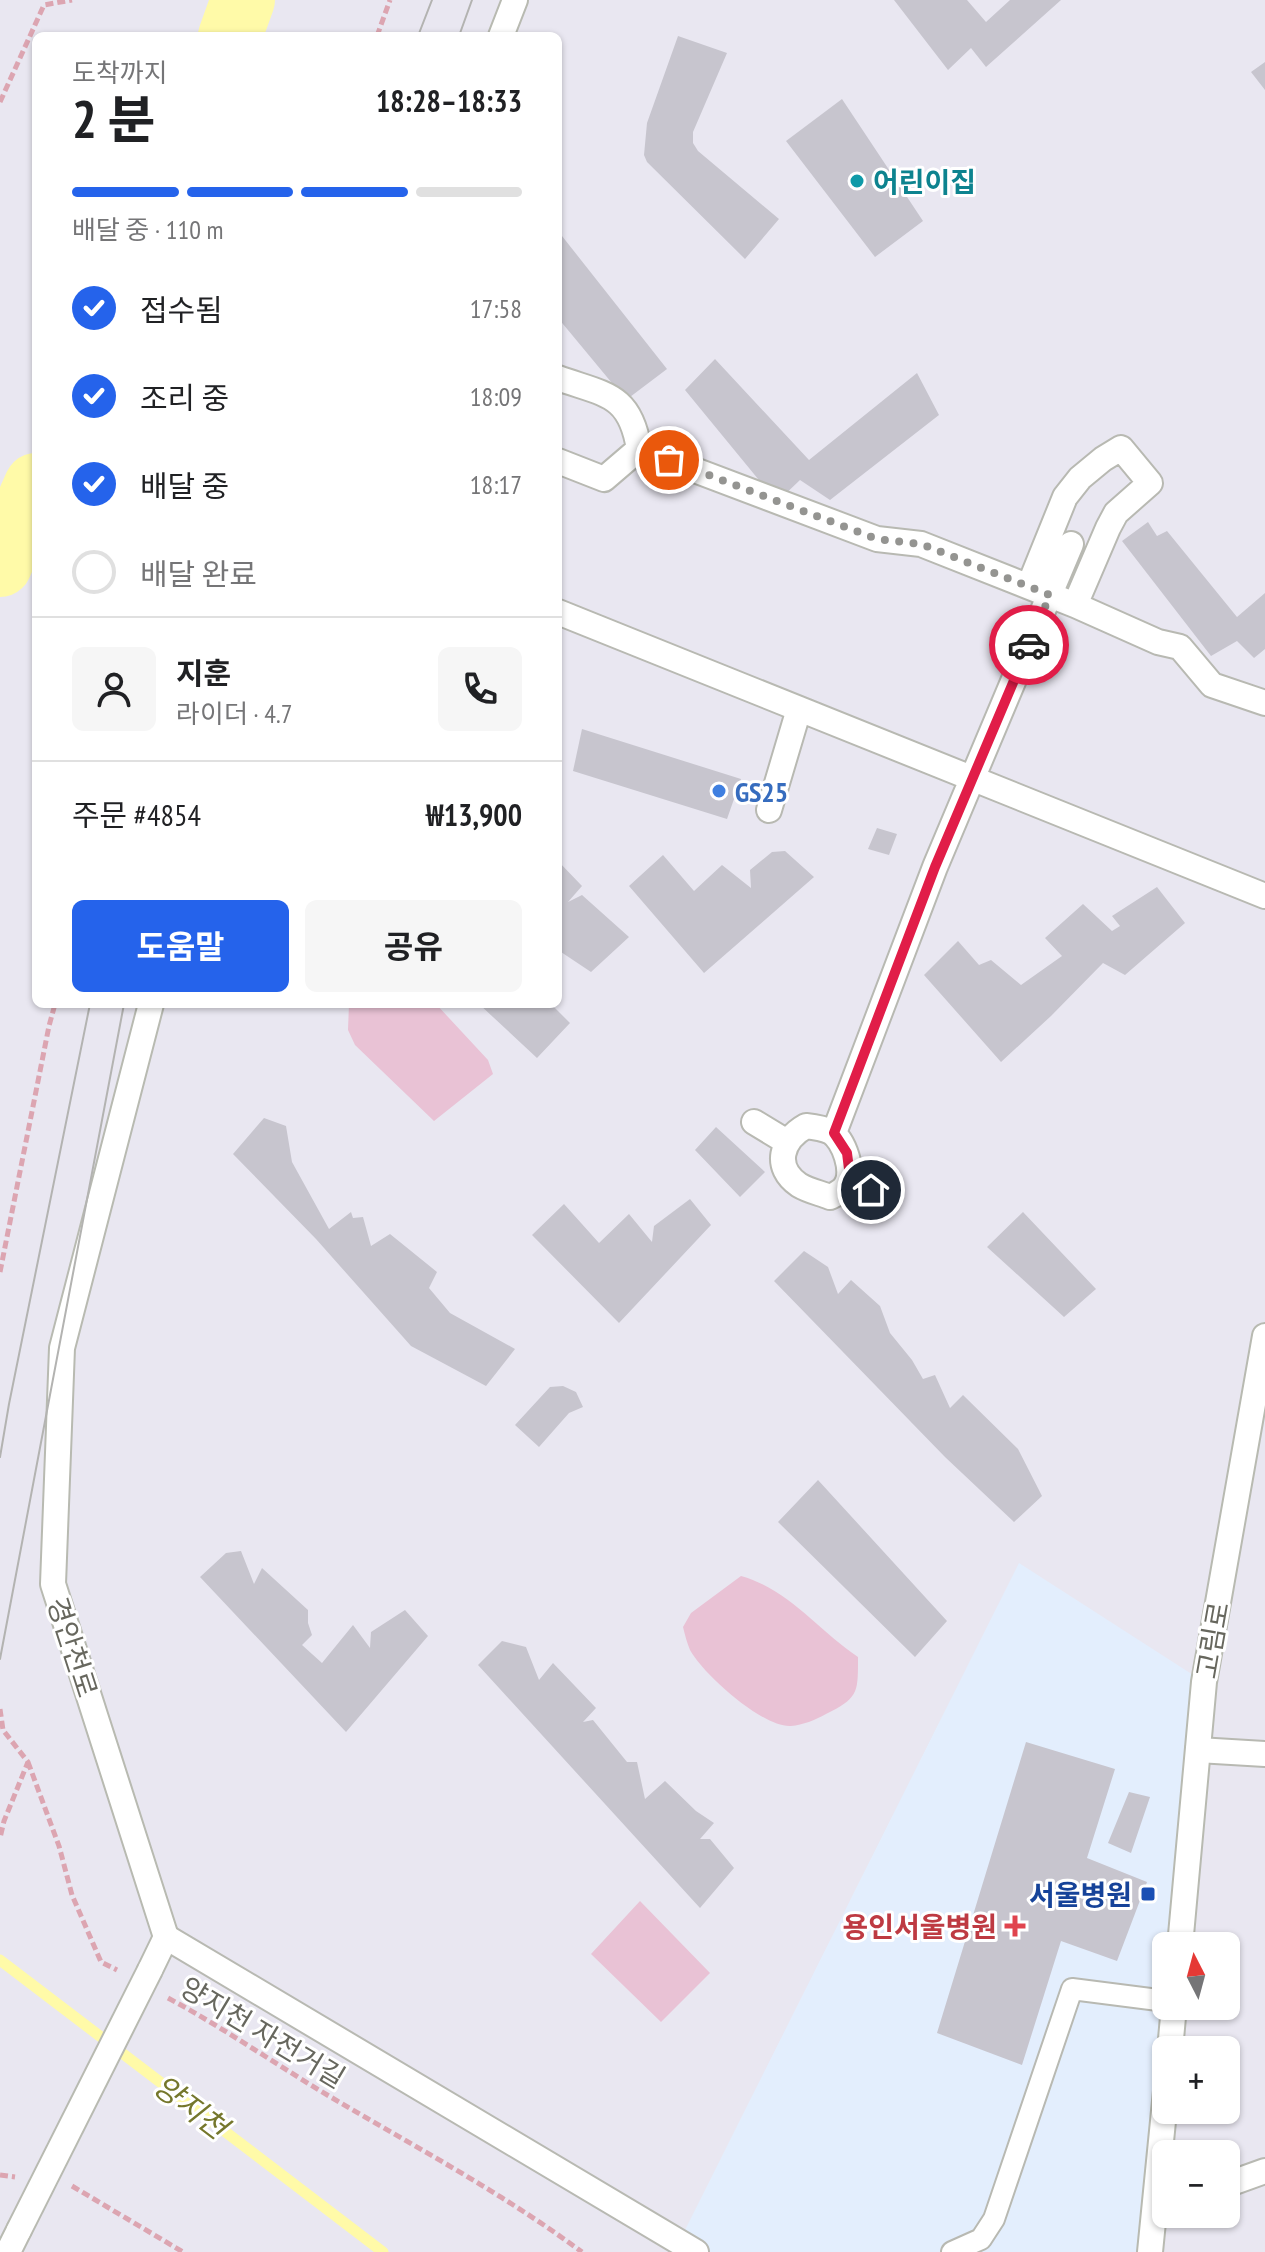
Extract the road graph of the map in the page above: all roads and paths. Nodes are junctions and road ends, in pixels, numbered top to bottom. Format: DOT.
graph roads {
  1 [pos="72,0"];
  2 [pos="390,0"];
  3 [pos="515,0"];
  4 [pos="378,32"];
  5 [pos="503,32"];
  6 [pos="0,102"];
  7 [pos="562,379"];
  8 [pos="639,449"];
  9 [pos="562,463"];
  10 [pos="1071,544"];
  11 [pos="1039,591"];
  12 [pos="1075,605"];
  13 [pos="562,614"];
  14 [pos="1265,703"];
  15 [pos="799,709"];
  16 [pos="973,779"];
  17 [pos="769,810"];
  18 [pos="1265,896"];
  19 [pos="54,1008"];
  20 [pos="150,1008"];
  21 [pos="754,1122"];
  22 [pos="834,1133"];
  23 [pos="787,1142"];
  24 [pos="0,1272"];
  25 [pos="1265,1336"];
  26 [pos="1260,1386"];
  27 [pos="0,1709"];
  28 [pos="1198,1750"];
  29 [pos="1263,1759"];
  30 [pos="28,1762"];
  31 [pos="0,1838"];
  32 [pos="1181,1932"];
  33 [pos="166,1937"];
  34 [pos="145,1979"];
  35 [pos="1152,1999"];
  36 [pos="1265,2171"];
  37 [pos="0,2175"];
  38 [pos="27,2179"];
  39 [pos="1240,2180"];
  40 [pos="68,2184"];
  41 [pos="1155,2228"];
  42 [pos="14,2241"];
  43 [pos="183,2252"];
  44 [pos="582,2252"];
  45 [pos="696,2252"];
  46 [pos="952,2252"];
  47 [pos="1150,2252"];
  1 -- 6 [label="path"];
  2 -- 4 [label="path"];
  3 -- 5 [label="street"];
  7 -- 8 [label="street"];
  8 -- 9 [label="street"];
  8 -- 11 [label="street"];
  10 -- 11 [label="street"];
  11 -- 12 [label="street"];
  11 -- 12 [label="street"];
  11 -- 16 [label="street"];
  12 -- 14 [label="street"];
  13 -- 15 [label="street"];
  15 -- 16 [label="street"];
  15 -- 17 [label="street"];
  16 -- 18 [label="street"];
  16 -- 22 [label="street"];
  19 -- 24 [label="path"];
  20 -- 33 [label="street, 경안천로"];
  21 -- 23 [label="street"];
  22 -- 23 [label="street"];
  22 -- 23 [label="street"];
  25 -- 26 [label="street, 고림로"];
  26 -- 28 [label="street, 고림로"];
  27 -- 30 [label="path, 양지천 자전거길"];
  28 -- 29 [label="street"];
  28 -- 32 [label="street, 고림로"];
  30 -- 31 [label="path"];
  30 -- 34 [label="path, 양지천 자전거길"];
  33 -- 34 [label="street"];
  33 -- 45 [label="street"];
  34 -- 42 [label="street, bridge"];
  34 -- 44 [label="path, 양지천 자전거길"];
  35 -- 46 [label="lane"];
  36 -- 39 [label="street"];
  37 -- 38 [label="path"];
  40 -- 43 [label="path"];
  41 -- 47 [label="street"];
}
